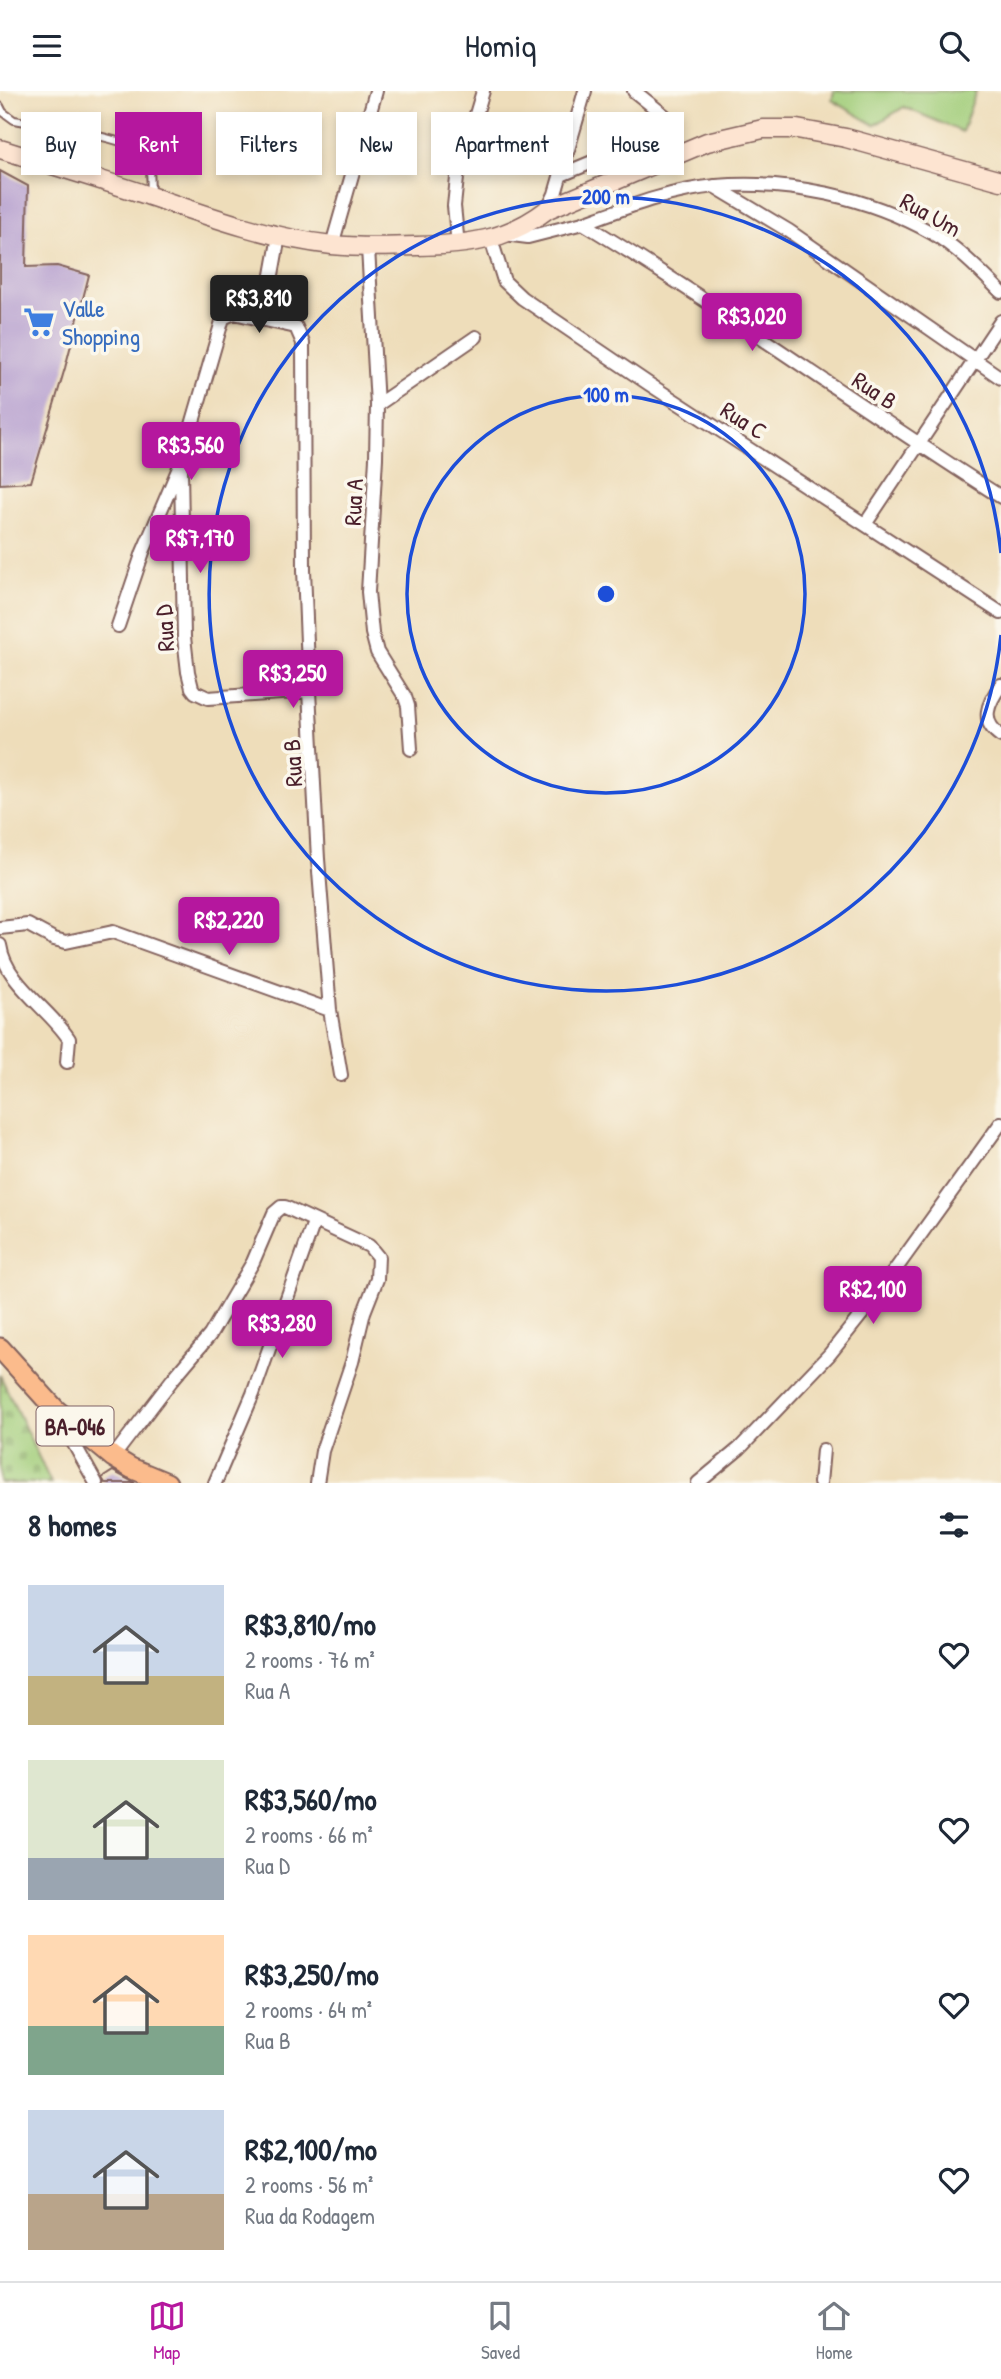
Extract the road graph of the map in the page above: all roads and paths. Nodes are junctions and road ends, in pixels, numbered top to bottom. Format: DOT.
graph roads {
  1 [pos="376,91"];
  2 [pos="483,91"];
  3 [pos="585,91"];
  4 [pos="634,91"];
  5 [pos="0,106"];
  6 [pos="573,133"];
  7 [pos="0,149"];
  8 [pos="573,170"];
  9 [pos="561,175"];
  10 [pos="1001,181"];
  11 [pos="714,186"];
  12 [pos="151,196"];
  13 [pos="548,209"];
  14 [pos="583,223"];
  15 [pos="279,236"];
  16 [pos="497,237"];
  17 [pos="458,244"];
  18 [pos="332,245"];
  19 [pos="368,248"];
  20 [pos="1001,292"];
  21 [pos="264,319"];
  22 [pos="1001,321"];
  23 [pos="476,337"];
  24 [pos="975,361"];
  25 [pos="1001,378"];
  26 [pos="377,405"];
  27 [pos="920,445"];
  28 [pos="181,463"];
  29 [pos="1001,497"];
  30 [pos="866,523"];
  31 [pos="1001,613"];
  32 [pos="118,626"];
  33 [pos="1001,685"];
  34 [pos="309,691"];
  35 [pos="1001,736"];
  36 [pos="411,749"];
  37 [pos="0,928"];
  38 [pos="1,953"];
  39 [pos="330,1010"];
  40 [pos="67,1062"];
  41 [pos="341,1075"];
  42 [pos="1001,1123"];
  43 [pos="314,1222"];
  44 [pos="0,1348"];
  45 [pos="55,1409"];
  46 [pos="823,1450"];
  47 [pos="113,1457"];
  48 [pos="96,1483"];
  49 [pos="167,1483"];
  50 [pos="215,1483"];
  51 [pos="317,1483"];
  52 [pos="698,1483"];
  53 [pos="820,1483"];
  1 -- 18 [label="street"];
  2 -- 17 [label="street"];
  3 -- 6 [label="street"];
  4 -- 8 [label="street"];
  5 -- 12 [label="lane"];
  7 -- 12 [label="main road"];
  9 -- 13 [label="street"];
  10 -- 13 [label="main road"];
  11 -- 14 [label="street, Rua Um"];
  11 -- 20 [label="street, Rua Um"];
  11 -- 24 [label="street"];
  12 -- 15 [label="main road"];
  13 -- 16 [label="main road"];
  14 -- 16 [label="street"];
  14 -- 27 [label="street, Rua B"];
  15 -- 18 [label="main road"];
  15 -- 21 [label="street"];
  16 -- 17 [label="main road"];
  16 -- 30 [label="street, Rua C"];
  17 -- 19 [label="main road"];
  18 -- 19 [label="main road"];
  19 -- 26 [label="street, Rua A"];
  21 -- 28 [label="street"];
  21 -- 34 [label="street, Rua B"];
  22 -- 24 [label="street"];
  23 -- 26 [label="street"];
  24 -- 25 [label="street"];
  24 -- 27 [label="street"];
  26 -- 36 [label="street, Rua A"];
  27 -- 29 [label="street, Rua B"];
  27 -- 30 [label="street"];
  28 -- 32 [label="street"];
  28 -- 34 [label="street, Rua D"];
  30 -- 31 [label="street, Rua C"];
  33 -- 35 [label="street"];
  34 -- 39 [label="street, Rua B"];
  37 -- 39 [label="street"];
  38 -- 40 [label="street"];
  39 -- 41 [label="street, Rua B"];
  42 -- 52 [label="street"];
  43 -- 47 [label="street"];
  43 -- 50 [label="street"];
  43 -- 51 [label="street"];
  44 -- 45 [label="main road, BA-046"];
  45 -- 47 [label="main road, BA-046"];
  45 -- 48 [label="street"];
  46 -- 53 [label="street"];
  47 -- 49 [label="main road, BA-046"];
}
